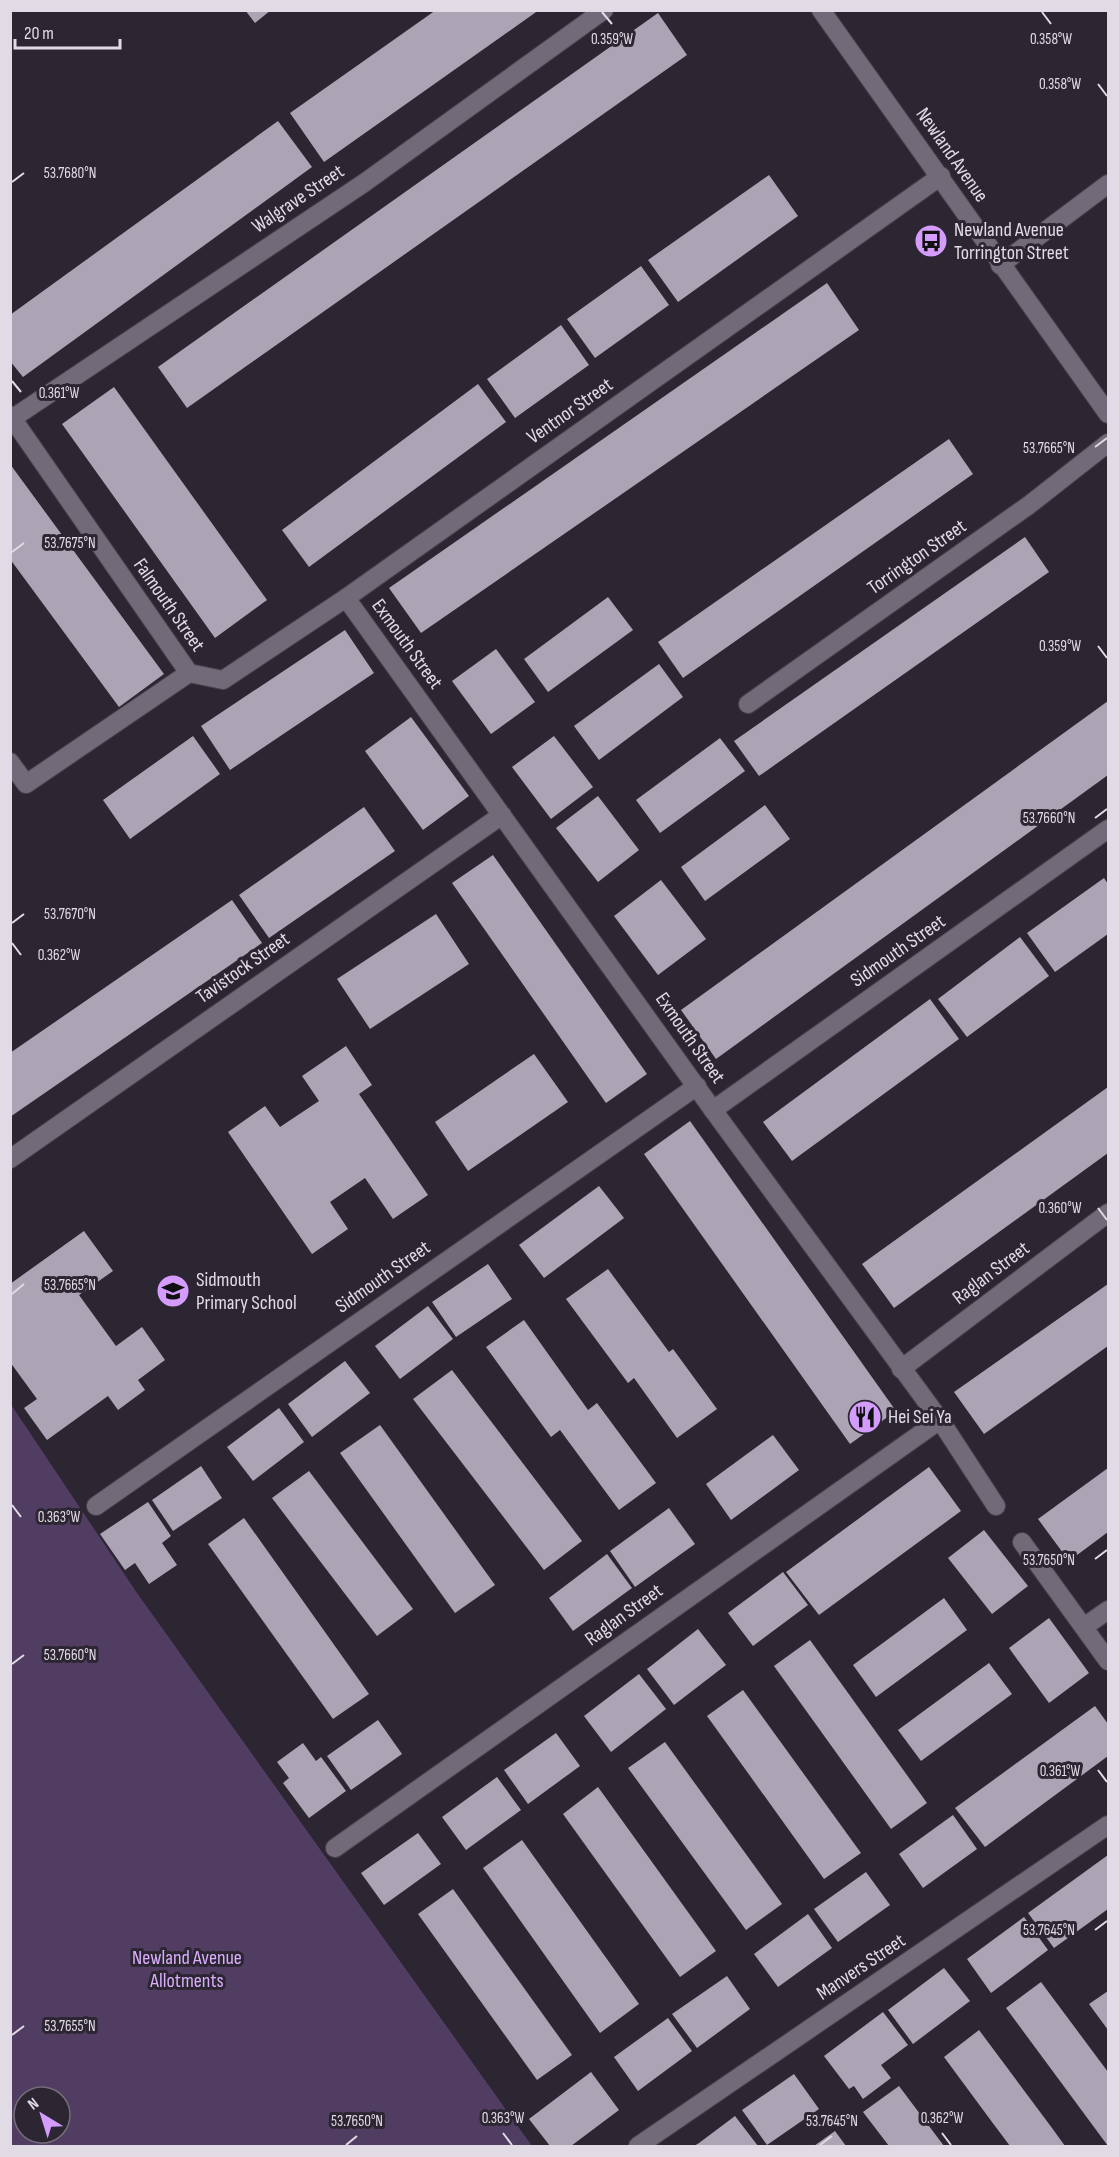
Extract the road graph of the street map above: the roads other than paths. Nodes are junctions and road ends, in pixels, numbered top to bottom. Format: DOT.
graph roads {
  1 [pos="604,10"];
  2 [pos="821,10"];
  3 [pos="941,176"];
  4 [pos="1108,184"];
  5 [pos="1000,265"];
  6 [pos="1108,414"];
  7 [pos="11,416"];
  8 [pos="1108,443"];
  9 [pos="346,598"];
  10 [pos="189,673"];
  11 [pos="223,680"];
  12 [pos="748,705"];
  13 [pos="10,762"];
  14 [pos="502,815"];
  15 [pos="1108,829"];
  16 [pos="697,1086"];
  17 [pos="713,1110"];
  18 [pos="10,1159"];
  19 [pos="1108,1213"];
  20 [pos="902,1369"];
  21 [pos="940,1420"];
  22 [pos="96,1506"];
  23 [pos="996,1506"];
  24 [pos="1022,1542"];
  25 [pos="1108,1610"];
  26 [pos="1084,1627"];
  27 [pos="1108,1661"];
  28 [pos="1108,1825"];
  29 [pos="335,1848"];
  30 [pos="638,2146"];
  1 -- 7 [label="street, Walgrave Street"];
  2 -- 3 [label="street, Newland Avenue"];
  3 -- 5 [label="street, Newland Avenue"];
  3 -- 9 [label="street, Ventnor Street"];
  4 -- 5 [label="street"];
  5 -- 6 [label="street, Newland Avenue"];
  7 -- 10 [label="street, Falmouth Street"];
  8 -- 12 [label="street, Torrington Street"];
  9 -- 11 [label="street, Ventnor Street"];
  9 -- 14 [label="street, Exmouth Street"];
  10 -- 11 [label="street, Falmouth Street"];
  10 -- 13 [label="street"];
  14 -- 16 [label="street, Exmouth Street"];
  14 -- 18 [label="street, Tavistock Street"];
  15 -- 17 [label="street, Sidmouth Street"];
  16 -- 17 [label="street, Exmouth Street"];
  16 -- 22 [label="street, Sidmouth Street"];
  17 -- 20 [label="street, Exmouth Street"];
  19 -- 20 [label="street, Raglan Street"];
  20 -- 21 [label="street, Exmouth Street"];
  21 -- 23 [label="street, Exmouth Street"];
  21 -- 29 [label="street, Raglan Street"];
  24 -- 26 [label="street"];
  25 -- 26 [label="street"];
  26 -- 27 [label="street"];
  28 -- 30 [label="street, Manvers Street"];
}
